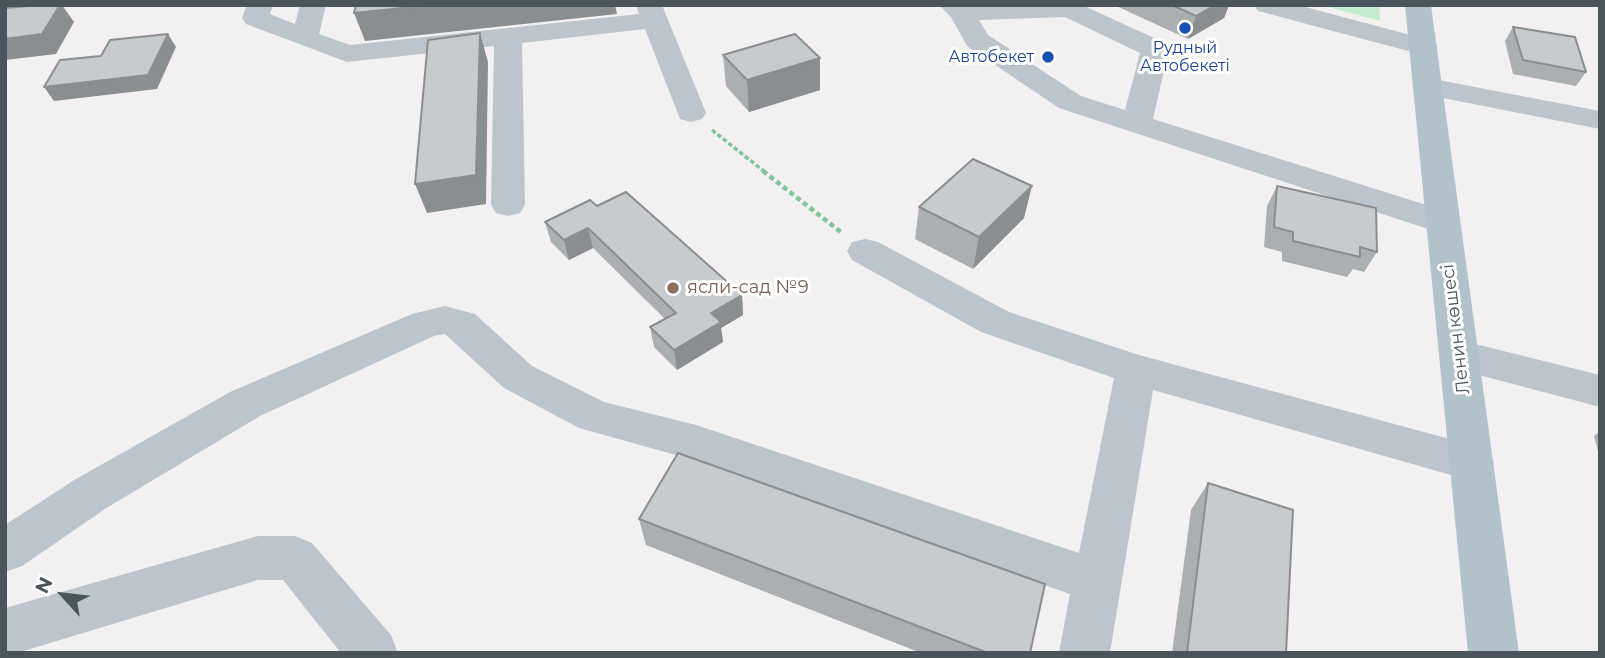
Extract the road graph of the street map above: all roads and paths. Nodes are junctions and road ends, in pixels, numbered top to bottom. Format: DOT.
graph roads {
  1 [pos="260,5"];
  2 [pos="313,5"];
  3 [pos="1267,5"];
  4 [pos="1418,5"];
  5 [pos="957,9"];
  6 [pos="652,12"];
  7 [pos="508,36"];
  8 [pos="305,37"];
  9 [pos="1423,47"];
  10 [pos="1428,87"];
  11 [pos="691,113"];
  12 [pos="1600,120"];
  13 [pos="1137,123"];
  14 [pos="508,205"];
  15 [pos="1443,222"];
  16 [pos="865,251"];
  17 [pos="1459,355"];
  18 [pos="1136,370"];
  19 [pos="1600,391"];
  20 [pos="1472,463"];
  21 [pos="5,551"];
  22 [pos="1097,581"];
  23 [pos="5,632"];
  24 [pos="373,653"];
  25 [pos="1084,653"];
  26 [pos="1494,653"];
  1 -- 8 [label="lane"];
  2 -- 8 [label="lane"];
  3 -- 9 [label="lane"];
  4 -- 9 [label="main road, Ленин көшесі"];
  5 -- 13 [label="lane"];
  5 -- 13 [label="lane"];
  6 -- 7 [label="lane"];
  6 -- 11 [label="lane"];
  7 -- 8 [label="lane"];
  7 -- 14 [label="lane"];
  9 -- 10 [label="main road, Ленин көшесі"];
  10 -- 12 [label="lane"];
  10 -- 15 [label="main road, Ленин көшесі"];
  11 -- 16 [label="path"];
  13 -- 15 [label="lane"];
  15 -- 17 [label="main road, Ленин көшесі"];
  16 -- 18 [label="lane"];
  17 -- 19 [label="lane"];
  17 -- 20 [label="main road, Ленин көшесі"];
  18 -- 20 [label="lane"];
  18 -- 22 [label="lane"];
  20 -- 26 [label="main road, Ленин көшесі"];
  21 -- 22 [label="lane"];
  22 -- 25 [label="lane"];
  23 -- 24 [label="lane"];
}
